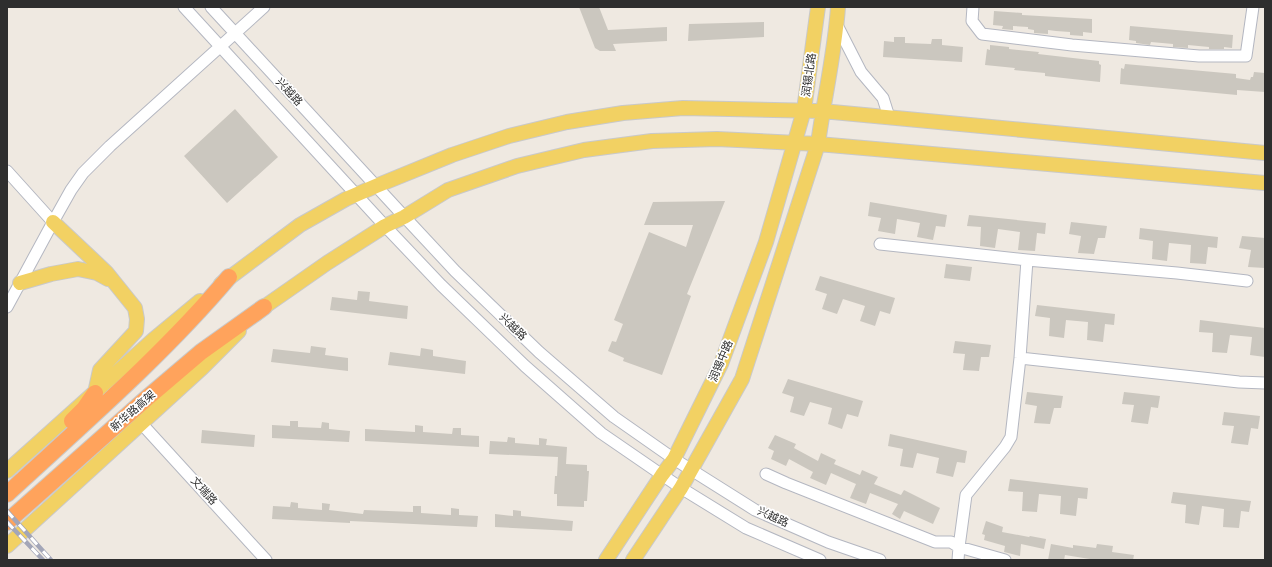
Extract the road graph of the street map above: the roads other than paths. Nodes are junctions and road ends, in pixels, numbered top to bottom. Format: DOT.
graph roads {
  1 [pos="184,7"];
  2 [pos="211,7"];
  3 [pos="264,7"];
  4 [pos="818,7"];
  5 [pos="838,7"];
  6 [pos="973,7"];
  7 [pos="1254,7"];
  8 [pos="837,25"];
  9 [pos="235,34"];
  10 [pos="220,47"];
  11 [pos="804,110"];
  12 [pos="822,111"];
  13 [pos="889,117"];
  14 [pos="794,143"];
  15 [pos="818,144"];
  16 [pos="1265,153"];
  17 [pos="7,171"];
  18 [pos="1265,183"];
  19 [pos="376,186"];
  20 [pos="357,195"];
  21 [pos="404,217"];
  22 [pos="53,222"];
  23 [pos="385,226"];
  24 [pos="880,244"];
  25 [pos="1027,260"];
  26 [pos="229,277"];
  27 [pos="113,281"];
  28 [pos="1247,281"];
  29 [pos="20,283"];
  30 [pos="7,307"];
  31 [pos="264,307"];
  32 [pos="1020,358"];
  33 [pos="1265,383"];
  34 [pos="95,393"];
  35 [pos="142,422"];
  36 [pos="674,459"];
  37 [pos="692,470"];
  38 [pos="7,471"];
  39 [pos="766,474"];
  40 [pos="662,475"];
  41 [pos="7,483"];
  42 [pos="681,488"];
  43 [pos="7,494"];
  44 [pos="7,522"];
  45 [pos="7,546"];
  46 [pos="959,547"];
  47 [pos="266,560"];
  48 [pos="606,560"];
  49 [pos="633,560"];
  50 [pos="820,560"];
  51 [pos="880,560"];
  52 [pos="958,560"];
  53 [pos="1005,560"];
  1 -- 10 [label="street, 兴越路"];
  2 -- 9 [label="street, 兴越路"];
  3 -- 9 [label="street"];
  4 -- 11 [label="main road, 润锡北路"];
  5 -- 8 [label="main road, 润锡北路"];
  6 -- 7 [label="street"];
  8 -- 12 [label="main road, 润锡北路"];
  8 -- 13 [label="street"];
  9 -- 10 [label="street"];
  9 -- 19 [label="street, 兴越路"];
  10 -- 20 [label="street, 兴越路"];
  10 -- 22 [label="street"];
  11 -- 12 [label="main road"];
  11 -- 14 [label="main road, 润锡北路"];
  11 -- 19 [label="main road"];
  12 -- 13 [label="main road"];
  12 -- 15 [label="main road, 润锡北路"];
  13 -- 16 [label="main road"];
  14 -- 15 [label="main road"];
  14 -- 21 [label="main road"];
  14 -- 36 [label="main road, 润锡中路"];
  15 -- 18 [label="main road"];
  15 -- 37 [label="main road"];
  17 -- 22 [label="street"];
  19 -- 20 [label="main road"];
  19 -- 21 [label="street, 兴越路"];
  20 -- 23 [label="street, 兴越路"];
  20 -- 26 [label="main road"];
  21 -- 23 [label="main road"];
  21 -- 36 [label="street, 兴越路"];
  22 -- 27 [label="main road"];
  22 -- 29 [label="street"];
  23 -- 31 [label="main road"];
  23 -- 40 [label="street, 兴越路"];
  24 -- 25 [label="street"];
  25 -- 28 [label="street"];
  25 -- 32 [label="street"];
  26 -- 34 [label="main road"];
  26 -- 43 [label="highway"];
  27 -- 29 [label="main road"];
  27 -- 34 [label="main road"];
  29 -- 30 [label="street"];
  31 -- 35 [label="main road"];
  31 -- 44 [label="highway, 新华路高架"];
  32 -- 33 [label="street"];
  32 -- 46 [label="street"];
  34 -- 38 [label="main road"];
  34 -- 41 [label="highway"];
  35 -- 45 [label="main road"];
  35 -- 47 [label="street, 文瑞路"];
  36 -- 37 [label="street, 兴越路"];
  36 -- 40 [label="main road, 润锡中路"];
  37 -- 42 [label="main road"];
  37 -- 51 [label="street, 兴越路"];
  39 -- 46 [label="street"];
  40 -- 42 [label="street, 兴越路"];
  40 -- 48 [label="main road, 润锡中路"];
  42 -- 49 [label="main road"];
  42 -- 50 [label="street, 兴越路"];
  46 -- 52 [label="street"];
  46 -- 53 [label="street"];
}
